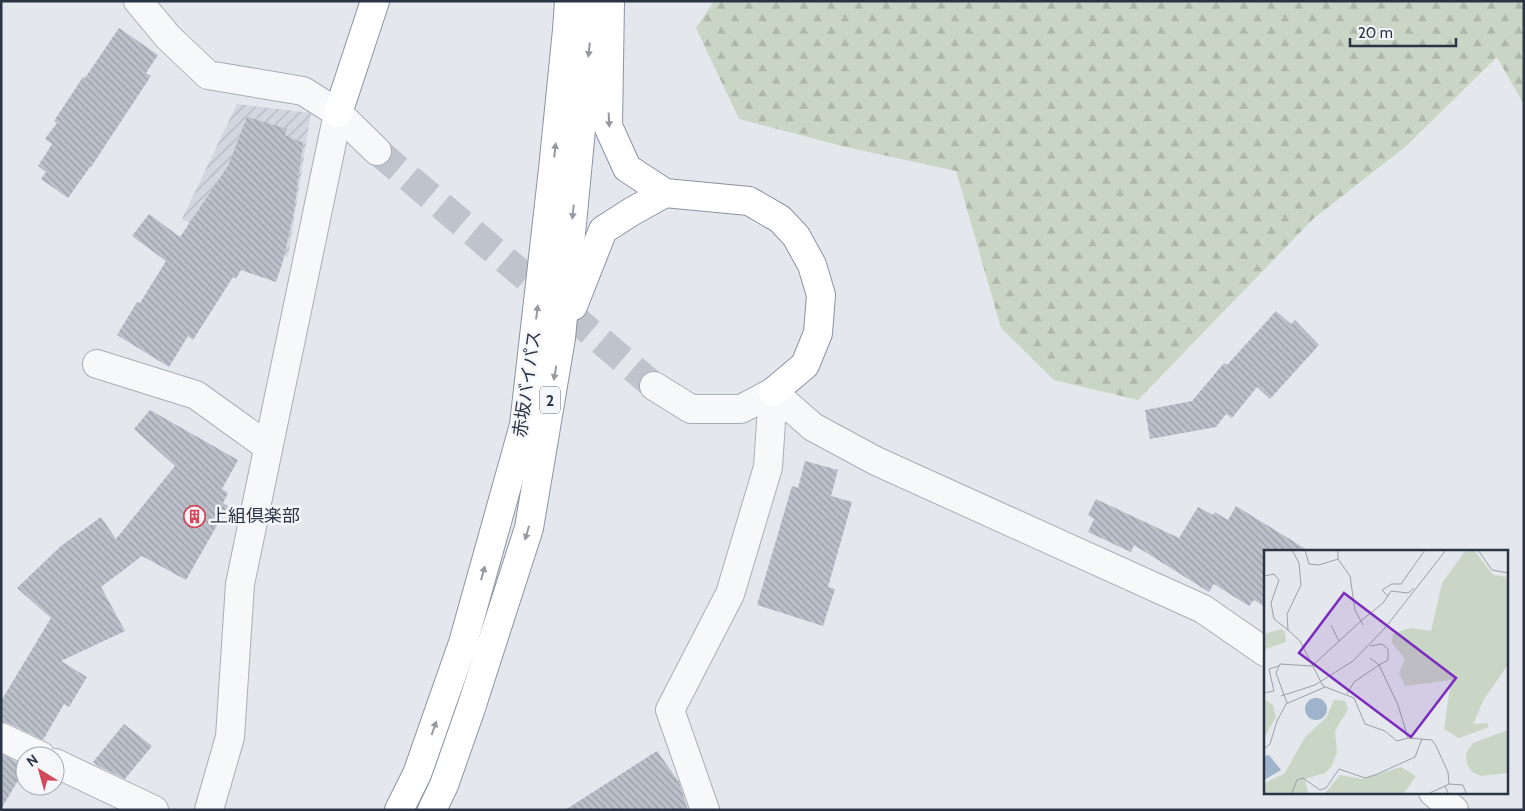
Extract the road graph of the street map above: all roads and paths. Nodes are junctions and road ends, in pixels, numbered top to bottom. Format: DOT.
graph roads {
  1 [pos="138,1"];
  2 [pos="375,1"];
  3 [pos="565,1"];
  4 [pos="569,1"];
  5 [pos="591,1"];
  6 [pos="610,1"];
  7 [pos="567,30"];
  8 [pos="338,113"];
  9 [pos="378,152"];
  10 [pos="665,193"];
  11 [pos="561,338"];
  12 [pos="97,364"];
  13 [pos="654,386"];
  14 [pos="773,392"];
  15 [pos="268,447"];
  16 [pos="1264,651"];
  17 [pos="1,737"];
  18 [pos="20,746"];
  19 [pos="65,767"];
  20 [pos="1435,794"];
  21 [pos="154,810"];
  22 [pos="209,810"];
  23 [pos="399,810"];
  24 [pos="432,810"];
  25 [pos="705,810"];
  26 [pos="1454,810"];
  1 -- 8 [label="street"];
  2 -- 8 [label="highway"];
  3 -- 7 [label="highway"];
  4 -- 7 [label="highway, 赤坂バイパス / 2"];
  5 -- 11 [label="highway, 赤坂バイパス / 2, one-way"];
  6 -- 10 [label="highway, one-way"];
  23 -- 7 [label="highway, 赤坂バイパス / 2, one-way"];
  8 -- 9 [label="street"];
  8 -- 15 [label="street"];
  10 -- 11 [label="highway"];
  10 -- 14 [label="highway"];
  11 -- 24 [label="highway, 赤坂バイパス / 2, one-way"];
  12 -- 15 [label="street"];
  13 -- 14 [label="street"];
  14 -- 16 [label="street"];
  14 -- 25 [label="street"];
  15 -- 22 [label="street"];
  17 -- 18 [label="street"];
  19 -- 21 [label="street"];
  20 -- 26 [label="street"];
}
